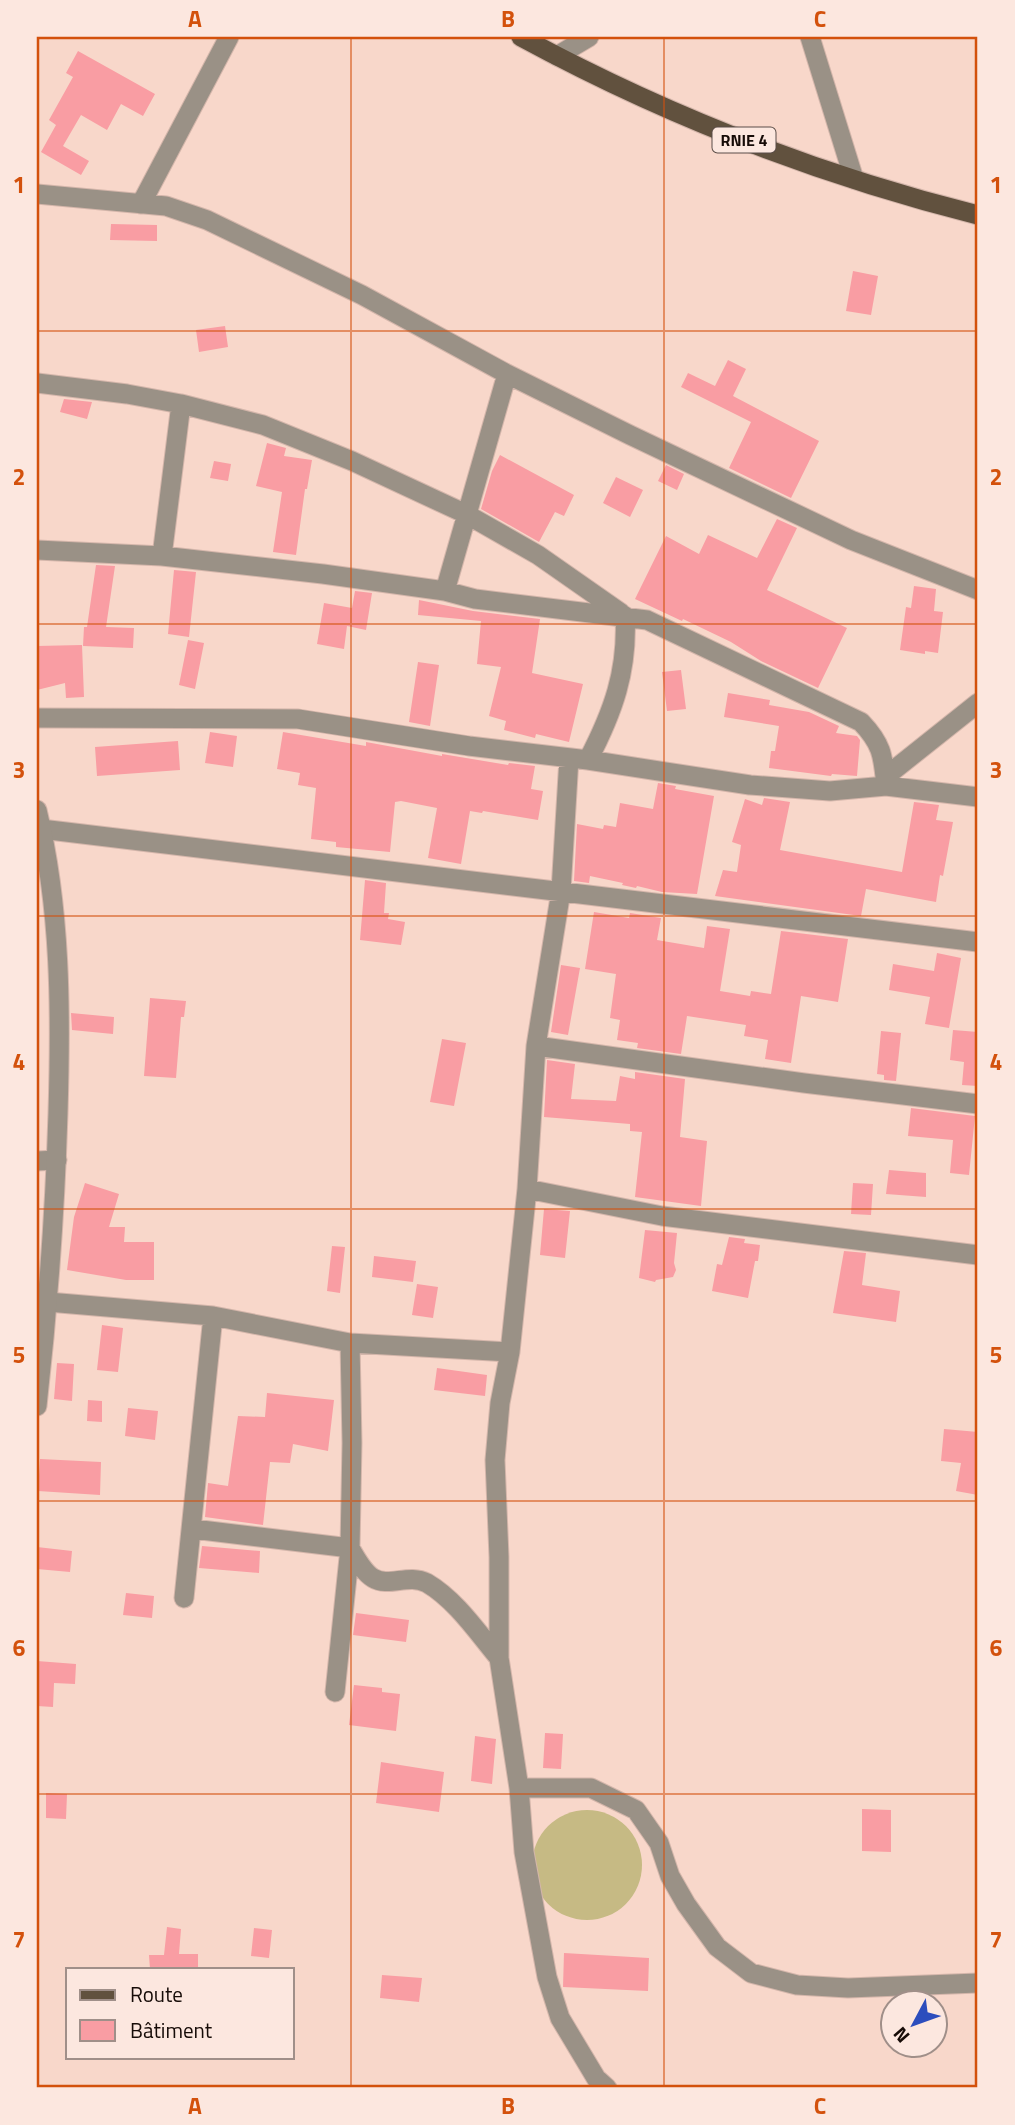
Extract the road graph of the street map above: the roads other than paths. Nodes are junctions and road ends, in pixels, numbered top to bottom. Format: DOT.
graph roads {
  1 [pos="229,37"];
  2 [pos="521,37"];
  3 [pos="589,37"];
  4 [pos="810,37"];
  5 [pos="557,56"];
  6 [pos="854,179"];
  7 [pos="37,194"];
  8 [pos="141,204"];
  9 [pos="978,215"];
  10 [pos="507,374"];
  11 [pos="37,383"];
  12 [pos="181,404"];
  13 [pos="466,514"];
  14 [pos="37,550"];
  15 [pos="162,556"];
  16 [pos="978,590"];
  17 [pos="445,591"];
  18 [pos="625,616"];
  19 [pos="978,703"];
  20 [pos="37,718"];
  21 [pos="578,759"];
  22 [pos="885,782"];
  23 [pos="978,797"];
  24 [pos="39,820"];
  25 [pos="561,891"];
  26 [pos="978,942"];
  27 [pos="537,1046"];
  28 [pos="978,1104"];
  29 [pos="57,1160"];
  30 [pos="37,1161"];
  31 [pos="527,1189"];
  32 [pos="978,1255"];
  33 [pos="43,1303"];
  34 [pos="213,1316"];
  35 [pos="350,1343"];
  36 [pos="510,1352"];
  37 [pos="37,1406"];
  38 [pos="193,1529"];
  39 [pos="350,1548"];
  40 [pos="184,1598"];
  41 [pos="499,1658"];
  42 [pos="335,1692"];
  43 [pos="519,1788"];
  44 [pos="978,1983"];
  45 [pos="607,2088"];
  1 -- 8 [label="street"];
  2 -- 5 [label="main road, RNIE 4"];
  3 -- 5 [label="street"];
  4 -- 6 [label="street"];
  5 -- 6 [label="main road, RNIE 4"];
  6 -- 9 [label="main road, RNIE 4"];
  7 -- 8 [label="street"];
  8 -- 10 [label="street"];
  10 -- 13 [label="street"];
  10 -- 16 [label="street"];
  11 -- 12 [label="street"];
  12 -- 13 [label="street"];
  12 -- 15 [label="street"];
  13 -- 17 [label="street"];
  13 -- 18 [label="street"];
  14 -- 15 [label="street"];
  15 -- 17 [label="street"];
  17 -- 18 [label="street"];
  18 -- 21 [label="street"];
  18 -- 22 [label="street"];
  19 -- 22 [label="street"];
  20 -- 21 [label="street"];
  21 -- 22 [label="street"];
  21 -- 25 [label="street"];
  22 -- 23 [label="street"];
  24 -- 25 [label="street"];
  24 -- 29 [label="street"];
  25 -- 26 [label="street"];
  25 -- 27 [label="street"];
  27 -- 28 [label="street"];
  27 -- 31 [label="street"];
  29 -- 30 [label="street"];
  29 -- 33 [label="street"];
  31 -- 32 [label="street"];
  31 -- 36 [label="street"];
  33 -- 34 [label="street"];
  33 -- 37 [label="street"];
  34 -- 35 [label="street"];
  34 -- 38 [label="street"];
  35 -- 36 [label="street"];
  35 -- 39 [label="street"];
  36 -- 41 [label="street"];
  38 -- 39 [label="street"];
  38 -- 40 [label="street"];
  39 -- 41 [label="street"];
  39 -- 42 [label="street"];
  41 -- 43 [label="street"];
  43 -- 44 [label="street"];
  43 -- 45 [label="street"];
}
